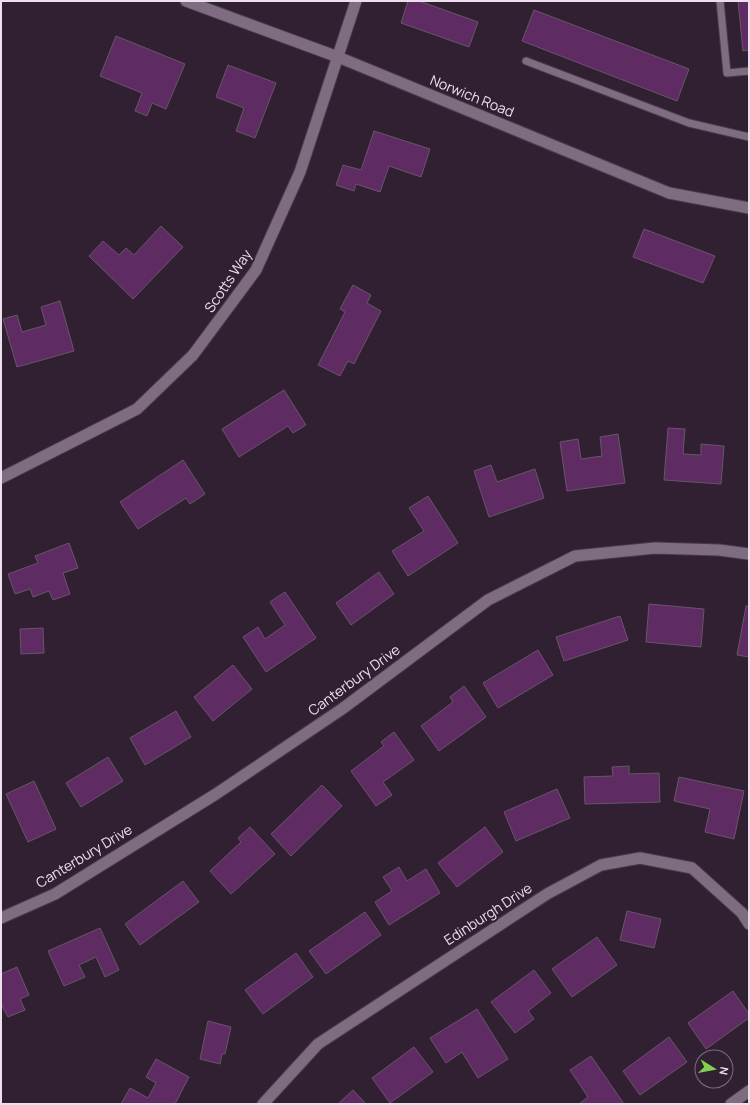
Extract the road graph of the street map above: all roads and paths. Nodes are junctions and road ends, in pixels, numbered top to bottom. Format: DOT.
graph roads {
  1 [pos="186,1"];
  2 [pos="356,1"];
  3 [pos="720,1"];
  4 [pos="338,56"];
  5 [pos="526,61"];
  6 [pos="749,71"];
  7 [pos="749,137"];
  8 [pos="749,208"];
  9 [pos="1,478"];
  10 [pos="749,554"];
  11 [pos="1,918"];
  12 [pos="749,924"];
  13 [pos="749,1091"];
  14 [pos="263,1104"];
  15 [pos="731,1104"];
  1 -- 4 [label="street, Norwich Road"];
  2 -- 4 [label="street, Scotts Way"];
  3 -- 6 [label="lane"];
  4 -- 8 [label="street, Norwich Road"];
  4 -- 9 [label="street, Scotts Way"];
  5 -- 7 [label="lane"];
  10 -- 11 [label="street, Canterbury Drive"];
  12 -- 14 [label="street, Edinburgh Drive"];
  13 -- 15 [label="street"];
}
